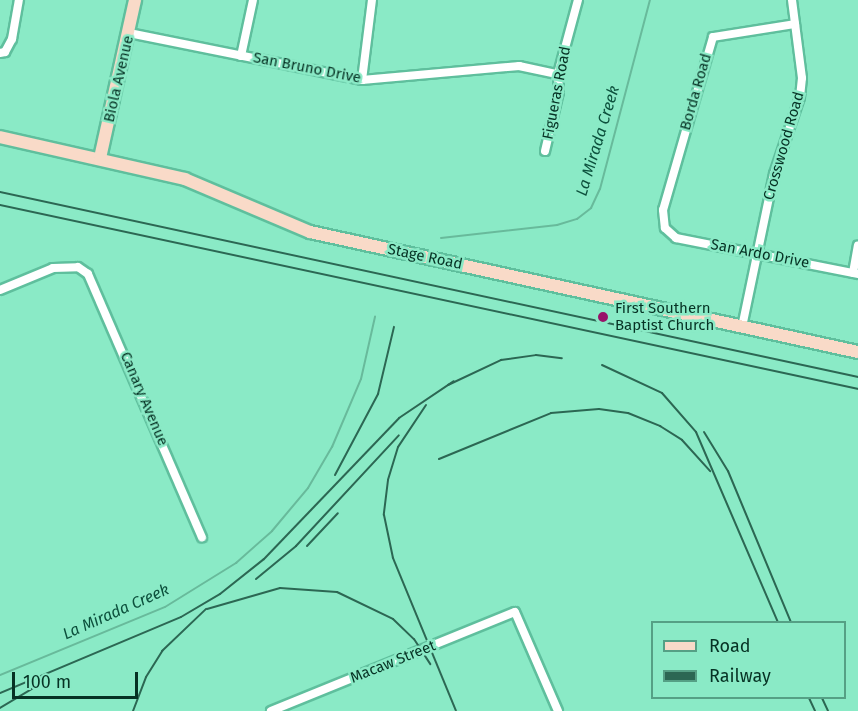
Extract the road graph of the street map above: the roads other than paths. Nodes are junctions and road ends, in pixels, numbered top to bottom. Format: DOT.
graph roads {
  1 [pos="19,0"];
  2 [pos="135,0"];
  3 [pos="253,0"];
  4 [pos="372,0"];
  5 [pos="578,0"];
  6 [pos="792,0"];
  7 [pos="795,24"];
  8 [pos="129,33"];
  9 [pos="3,53"];
  10 [pos="241,56"];
  11 [pos="558,74"];
  12 [pos="362,80"];
  13 [pos="0,137"];
  14 [pos="545,151"];
  15 [pos="100,158"];
  16 [pos="665,228"];
  17 [pos="858,245"];
  18 [pos="757,254"];
  19 [pos="855,273"];
  20 [pos="0,290"];
  21 [pos="742,327"];
  22 [pos="858,352"];
  23 [pos="202,537"];
  24 [pos="271,711"];
  25 [pos="558,711"];
  1 -- 9 [label="street"];
  2 -- 8 [label="main road, Biola Avenue"];
  3 -- 10 [label="street"];
  4 -- 12 [label="street"];
  5 -- 11 [label="street, Figueras Road"];
  6 -- 7 [label="street, Crosswood Road"];
  7 -- 16 [label="street, Borda Road"];
  7 -- 18 [label="street, Crosswood Road"];
  8 -- 10 [label="street, San Bruno Drive"];
  8 -- 15 [label="main road, Biola Avenue"];
  10 -- 12 [label="street, San Bruno Drive"];
  11 -- 12 [label="street, San Bruno Drive"];
  11 -- 14 [label="street, Figueras Road"];
  13 -- 15 [label="main road, Stage Road"];
  15 -- 21 [label="main road, Stage Road"];
  16 -- 18 [label="street, San Ardo Drive"];
  17 -- 19 [label="street"];
  18 -- 19 [label="street, San Ardo Drive"];
  18 -- 21 [label="street, Crosswood Road"];
  20 -- 23 [label="street, Canary Avenue"];
  21 -- 22 [label="main road, Stage Road"];
  24 -- 25 [label="street, Macaw Street"];
}
